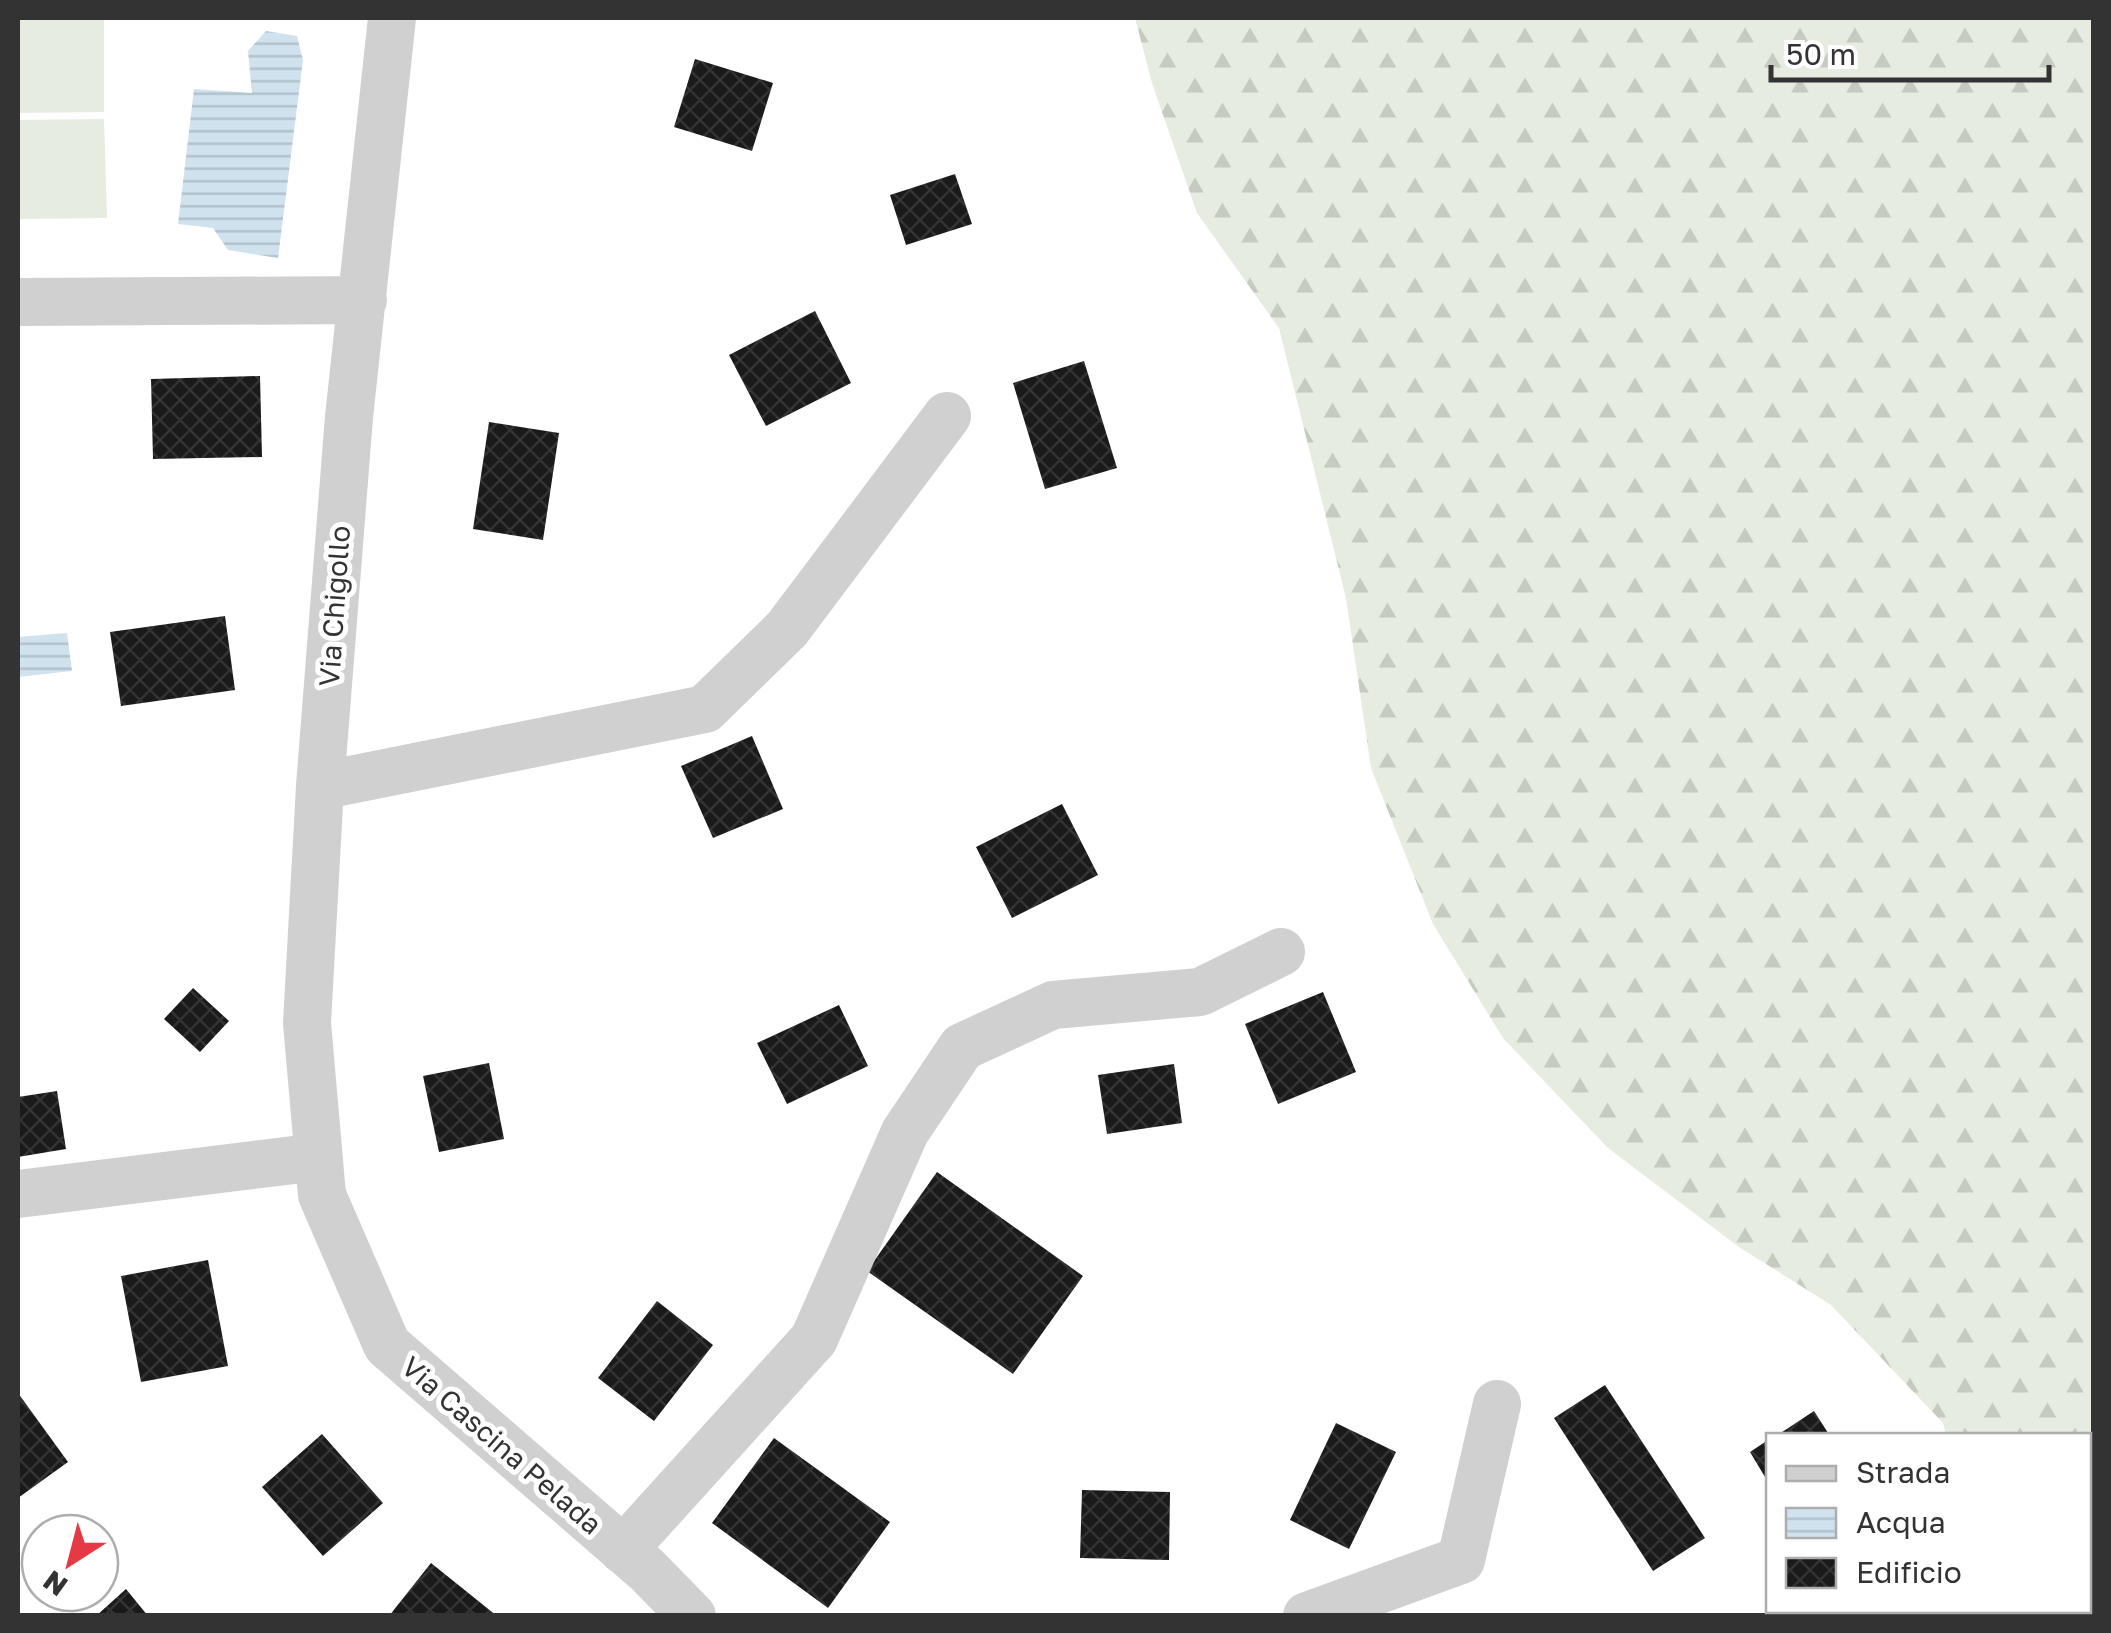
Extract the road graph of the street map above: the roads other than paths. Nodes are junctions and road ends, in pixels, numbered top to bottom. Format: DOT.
graph roads {
  1 [pos="392,18"];
  2 [pos="364,300"];
  3 [pos="18,302"];
  4 [pos="946,416"];
  5 [pos="320,786"];
  6 [pos="1282,952"];
  7 [pos="320,1176"];
  8 [pos="18,1194"];
  9 [pos="1497,1404"];
  10 [pos="623,1550"];
  11 [pos="692,1616"];
  12 [pos="1307,1616"];
  1 -- 2 [label="street, Via Chigollo"];
  2 -- 3 [label="street"];
  2 -- 5 [label="street, Via Chigollo"];
  4 -- 5 [label="street"];
  5 -- 7 [label="street, Via Chigollo"];
  6 -- 10 [label="street"];
  7 -- 8 [label="street"];
  7 -- 10 [label="street, Via Cascina Pelada"];
  9 -- 12 [label="street"];
  10 -- 11 [label="street, Via Cascina Pelada"];
}
